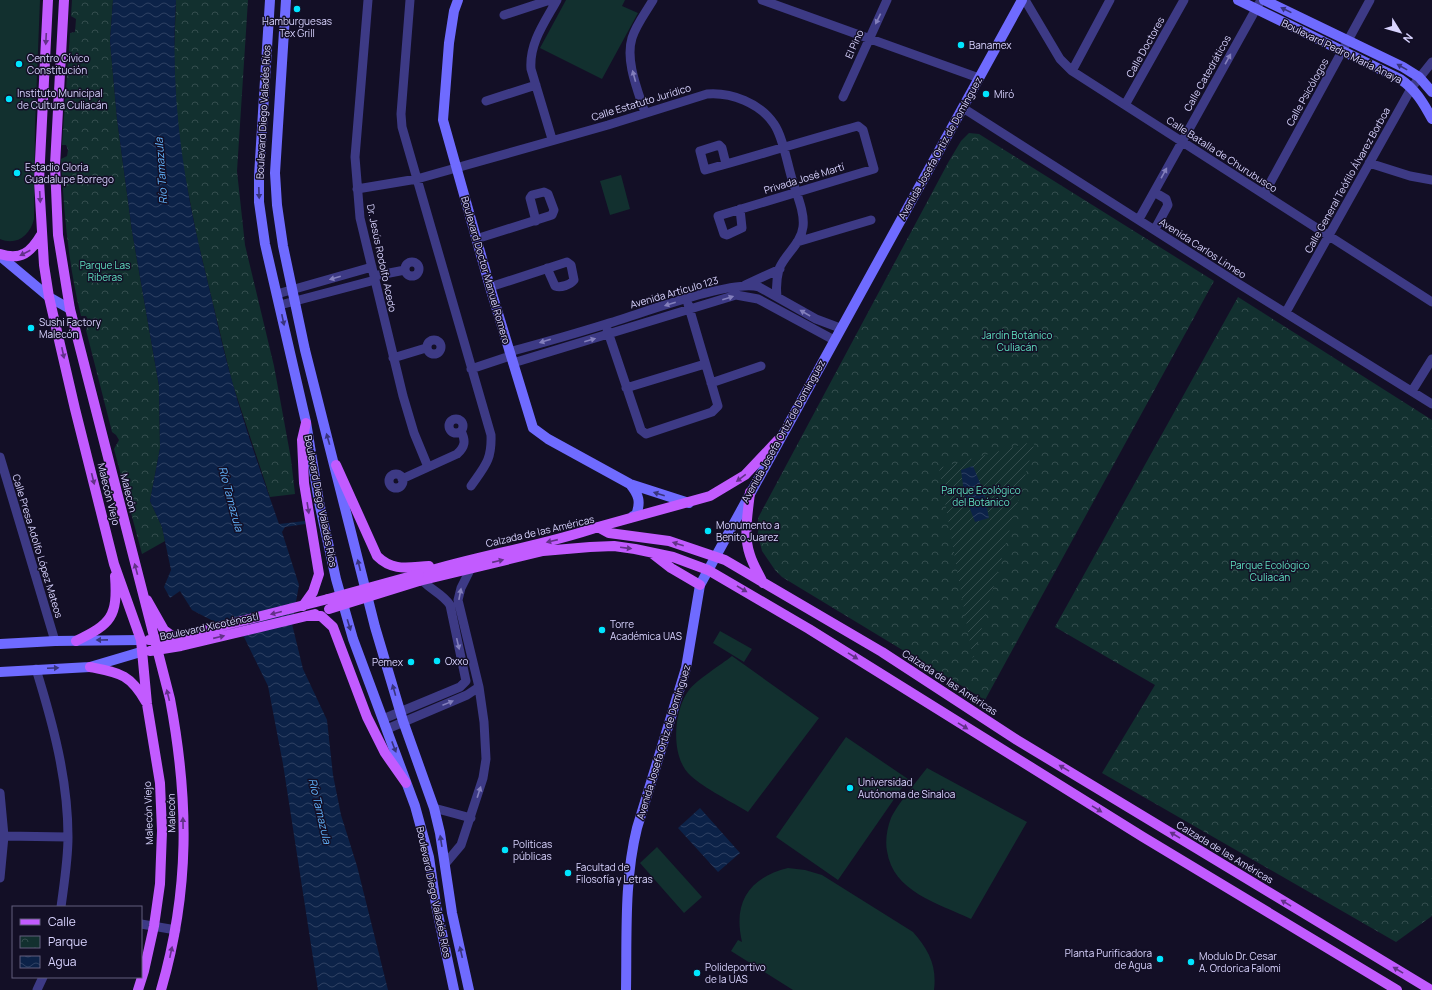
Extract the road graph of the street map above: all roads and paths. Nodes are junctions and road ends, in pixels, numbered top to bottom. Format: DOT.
graph roads {
  1 [pos="48,0"];
  2 [pos="64,0"];
  3 [pos="270,0"];
  4 [pos="286,0"];
  5 [pos="368,0"];
  6 [pos="410,0"];
  7 [pos="458,0"];
  8 [pos="550,0"];
  9 [pos="557,0"];
  10 [pos="653,0"];
  11 [pos="763,0"];
  12 [pos="887,0"];
  13 [pos="1023,0"];
  14 [pos="1110,0"];
  15 [pos="1184,0"];
  16 [pos="1238,0"];
  17 [pos="1264,0"];
  18 [pos="1370,0"];
  19 [pos="1258,4"];
  20 [pos="504,15"];
  21 [pos="868,39"];
  22 [pos="1348,40"];
  23 [pos="1342,51"];
  24 [pos="1432,62"];
  25 [pos="1072,71"];
  26 [pos="979,78"];
  27 [pos="1419,78"];
  28 [pos="536,85"];
  29 [pos="1412,87"];
  30 [pos="1432,92"];
  31 [pos="843,97"];
  32 [pos="486,101"];
  33 [pos="1125,105"];
  34 [pos="963,108"];
  35 [pos="645,113"];
  36 [pos="1432,118"];
  37 [pos="552,139"];
  38 [pos="1182,142"];
  39 [pos="783,149"];
  40 [pos="1369,163"];
  41 [pos="726,164"];
  42 [pos="456,166"];
  43 [pos="417,179"];
  44 [pos="1432,180"];
  45 [pos="357,189"];
  46 [pos="1154,192"];
  47 [pos="796,193"];
  48 [pos="1264,194"];
  49 [pos="740,209"];
  50 [pos="1139,219"];
  51 [pos="536,220"];
  52 [pos="871,220"];
  53 [pos="1155,229"];
  54 [pos="41,234"];
  55 [pos="1328,235"];
  56 [pos="476,239"];
  57 [pos="798,242"];
  58 [pos="0,255"];
  59 [pos="547,268"];
  60 [pos="780,269"];
  61 [pos="405,270"];
  62 [pos="374,274"];
  63 [pos="744,285"];
  64 [pos="490,287"];
  65 [pos="292,290"];
  66 [pos="277,294"];
  67 [pos="776,296"];
  68 [pos="49,297"];
  69 [pos="687,299"];
  70 [pos="294,301"];
  71 [pos="1432,302"];
  72 [pos="280,305"];
  73 [pos="70,309"];
  74 [pos="690,309"];
  75 [pos="1286,312"];
  76 [pos="606,324"];
  77 [pos="840,328"];
  78 [pos="609,334"];
  79 [pos="834,340"];
  80 [pos="426,348"];
  81 [pos="511,357"];
  82 [pos="393,358"];
  83 [pos="1432,359"];
  84 [pos="705,364"];
  85 [pos="761,366"];
  86 [pos="471,369"];
  87 [pos="711,383"];
  88 [pos="626,388"];
  89 [pos="1412,391"];
  90 [pos="1432,404"];
  91 [pos="306,423"];
  92 [pos="461,431"];
  93 [pos="778,440"];
  94 [pos="0,457"];
  95 [pos="336,465"];
  96 [pos="428,467"];
  97 [pos="402,479"];
  98 [pos="630,484"];
  99 [pos="471,486"];
  100 [pos="750,492"];
  101 [pos="689,503"];
  102 [pos="633,516"];
  103 [pos="598,527"];
  104 [pos="652,552"];
  105 [pos="715,556"];
  106 [pos="114,564"];
  107 [pos="448,565"];
  108 [pos="471,568"];
  109 [pos="708,570"];
  110 [pos="421,578"];
  111 [pos="763,583"];
  112 [pos="700,585"];
  113 [pos="143,595"];
  114 [pos="303,606"];
  115 [pos="309,616"];
  116 [pos="142,640"];
  117 [pos="179,640"];
  118 [pos="55,641"];
  119 [pos="76,641"];
  120 [pos="0,644"];
  121 [pos="155,645"];
  122 [pos="144,651"];
  123 [pos="90,667"];
  124 [pos="36,669"];
  125 [pos="0,672"];
  126 [pos="478,687"];
  127 [pos="147,704"];
  128 [pos="402,717"];
  129 [pos="385,724"];
  130 [pos="406,783"];
  131 [pos="0,792"];
  132 [pos="434,808"];
  133 [pos="471,818"];
  134 [pos="4,836"];
  135 [pos="68,837"];
  136 [pos="445,864"];
  137 [pos="0,878"];
  138 [pos="61,906"];
  139 [pos="142,924"];
  140 [pos="154,926"];
  141 [pos="176,930"];
  142 [pos="142,977"];
  143 [pos="43,978"];
  144 [pos="142,978"];
  145 [pos="37,990"];
  146 [pos="138,990"];
  147 [pos="161,990"];
  148 [pos="454,990"];
  149 [pos="469,990"];
  150 [pos="626,990"];
  151 [pos="1397,990"];
  152 [pos="1431,990"];
  1 -- 54 [label="main road, Malecón Viejo, one-way"];
  2 -- 73 [label="main road, Malecón"];
  3 -- 66 [label="main road, Boulevard Diego Valadés Ríos, one-way"];
  4 -- 65 [label="main road, Boulevard Diego Valadés Ríos"];
  5 -- 45 [label="street, Dr. Jesús Rodolfo Acedo"];
  6 -- 43 [label="street"];
  7 -- 42 [label="main road, Boulevard Doctor Manuel Romero"];
  8 -- 20 [label="street"];
  9 -- 28 [label="street"];
  35 -- 10 [label="street, one-way"];
  11 -- 21 [label="street"];
  12 -- 21 [label="street, El Pino, one-way"];
  13 -- 25 [label="street, Calle Batalla de Churubusco"];
  13 -- 26 [label="main road, Avenida Josefa Ortiz de Domínguez"];
  14 -- 25 [label="street"];
  15 -- 33 [label="street, Calle Doctores"];
  16 -- 19 [label="main road, Boulevard Pedro María Anaya"];
  22 -- 17 [label="main road, Boulevard Pedro María Anaya, one-way"];
  18 -- 22 [label="street, Calle Psicólogos"];
  19 -- 23 [label="main road, Boulevard Pedro María Anaya"];
  38 -- 19 [label="street, Calle Catedráticos, one-way"];
  21 -- 26 [label="street"];
  21 -- 31 [label="street, El Pino"];
  22 -- 23 [label="street, Calle Psicólogos"];
  27 -- 22 [label="main road, Boulevard Pedro María Anaya, one-way"];
  23 -- 29 [label="main road, Boulevard Pedro María Anaya"];
  23 -- 48 [label="street, Calle Psicólogos"];
  24 -- 27 [label="street, Calle General Teófilo Álvarez Borboa"];
  25 -- 33 [label="street, Calle Batalla de Churubusco"];
  26 -- 34 [label="main road, Avenida Josefa Ortiz de Domínguez"];
  27 -- 29 [label="street, Calle General Teófilo Álvarez Borboa"];
  27 -- 30 [label="main road, Boulevard Pedro María Anaya"];
  28 -- 32 [label="street"];
  28 -- 37 [label="street"];
  29 -- 36 [label="main road, Boulevard Pedro María Anaya"];
  29 -- 40 [label="street, Calle General Teófilo Álvarez Borboa"];
  33 -- 38 [label="street, Calle Batalla de Churubusco"];
  34 -- 50 [label="street, Avenida Carlos Linneo"];
  34 -- 77 [label="main road, Avenida Josefa Ortiz de Domínguez"];
  35 -- 37 [label="street, Calle Estatuto Jurídico"];
  35 -- 39 [label="street, Calle Estatuto Jurídico"];
  37 -- 42 [label="street, Calle Estatuto Jurídico"];
  46 -- 38 [label="street, Calle Catedráticos, one-way"];
  38 -- 48 [label="street, Calle Batalla de Churubusco"];
  39 -- 41 [label="street"];
  39 -- 47 [label="street, Calle Estatuto Jurídico"];
  39 -- 47 [label="street, Privada José Martí"];
  40 -- 44 [label="street"];
  40 -- 55 [label="street, Calle General Teófilo Álvarez Borboa"];
  41 -- 41 [label="street"];
  42 -- 43 [label="street, Calle Estatuto Jurídico"];
  42 -- 56 [label="main road, Boulevard Doctor Manuel Romero"];
  43 -- 45 [label="street, Calle Estatuto Jurídico"];
  43 -- 86 [label="street"];
  45 -- 62 [label="street, Dr. Jesús Rodolfo Acedo"];
  46 -- 50 [label="street, Calle Catedráticos"];
  46 -- 53 [label="street"];
  47 -- 49 [label="street, Privada José Martí"];
  47 -- 57 [label="street, Calle Estatuto Jurídico"];
  48 -- 55 [label="street, Calle Batalla de Churubusco"];
  50 -- 53 [label="street, Avenida Carlos Linneo"];
  51 -- 51 [label="street"];
  51 -- 56 [label="street"];
  52 -- 57 [label="street"];
  53 -- 75 [label="street, Avenida Carlos Linneo"];
  54 -- 58 [label="main road, one-way"];
  54 -- 68 [label="main road, Malecón Viejo"];
  55 -- 71 [label="street, Calle Batalla de Churubusco"];
  55 -- 75 [label="street, Calle General Teófilo Álvarez Borboa"];
  56 -- 64 [label="main road, Boulevard Doctor Manuel Romero"];
  57 -- 60 [label="street, Calle Estatuto Jurídico"];
  58 -- 68 [label="main road"];
  59 -- 59 [label="street"];
  59 -- 64 [label="street"];
  60 -- 63 [label="street"];
  60 -- 67 [label="street"];
  61 -- 62 [label="street"];
  62 -- 65 [label="street, one-way"];
  62 -- 70 [label="street"];
  62 -- 82 [label="street, Dr. Jesús Rodolfo Acedo"];
  63 -- 67 [label="street, Avenida Artículo 123"];
  63 -- 69 [label="street, Avenida Artículo 123"];
  64 -- 81 [label="main road, Boulevard Doctor Manuel Romero"];
  65 -- 66 [label="street"];
  65 -- 70 [label="main road, Boulevard Diego Valadés Ríos"];
  66 -- 72 [label="main road, Boulevard Diego Valadés Ríos"];
  77 -- 67 [label="street, Avenida Artículo 123, one-way"];
  68 -- 73 [label="main road"];
  68 -- 106 [label="main road, Malecón Viejo, one-way"];
  69 -- 74 [label="street"];
  69 -- 76 [label="street, Avenida Artículo 123, one-way"];
  70 -- 72 [label="street"];
  95 -- 70 [label="main road, Boulevard Diego Valadés Ríos, one-way"];
  72 -- 91 [label="main road, Boulevard Diego Valadés Ríos, one-way"];
  113 -- 73 [label="main road, Malecón, one-way"];
  74 -- 78 [label="street, Avenida Artículo 123"];
  74 -- 79 [label="street, Avenida Artículo 123, one-way"];
  74 -- 84 [label="street"];
  75 -- 89 [label="street, Avenida Carlos Linneo"];
  76 -- 78 [label="street"];
  76 -- 81 [label="street, Avenida Artículo 123, one-way"];
  77 -- 79 [label="main road, Avenida Josefa Ortiz de Domínguez"];
  81 -- 78 [label="street, Avenida Artículo 123, one-way"];
  78 -- 88 [label="street"];
  79 -- 93 [label="main road, Avenida Josefa Ortiz de Domínguez"];
  80 -- 82 [label="street"];
  81 -- 86 [label="street"];
  81 -- 98 [label="main road, Boulevard Doctor Manuel Romero"];
  82 -- 96 [label="street, Dr. Jesús Rodolfo Acedo"];
  83 -- 89 [label="street"];
  84 -- 87 [label="street"];
  84 -- 88 [label="street"];
  85 -- 87 [label="street"];
  86 -- 99 [label="street"];
  87 -- 88 [label="street"];
  89 -- 90 [label="street, Avenida Carlos Linneo"];
  91 -- 114 [label="main road, one-way"];
  91 -- 129 [label="main road, Boulevard Diego Valadés Ríos, one-way"];
  92 -- 96 [label="street"];
  93 -- 100 [label="main road, Avenida Josefa Ortiz de Domínguez"];
  93 -- 101 [label="main road, one-way"];
  94 -- 118 [label="street, Calle Presa Adolfo López Mateos"];
  95 -- 107 [label="main road"];
  128 -- 95 [label="main road, Boulevard Diego Valadés Ríos, one-way"];
  96 -- 97 [label="street"];
  101 -- 98 [label="main road, Boulevard Doctor Manuel Romero, one-way"];
  98 -- 102 [label="main road"];
  100 -- 105 [label="main road, Avenida Josefa Ortiz de Domínguez"];
  100 -- 111 [label="main road"];
  101 -- 102 [label="main road"];
  102 -- 103 [label="main road"];
  105 -- 103 [label="main road, Calzada de las Américas, one-way"];
  103 -- 107 [label="main road, Calzada de las Américas, one-way"];
  108 -- 104 [label="main road, Calzada de las Américas, one-way"];
  104 -- 109 [label="main road, Calzada de las Américas"];
  104 -- 112 [label="main road"];
  105 -- 109 [label="main road, Avenida Josefa Ortiz de Domínguez"];
  105 -- 111 [label="main road, Calzada de las Américas"];
  106 -- 116 [label="main road, Malecón Viejo"];
  106 -- 119 [label="main road"];
  107 -- 110 [label="main road, Calzada de las Américas"];
  108 -- 110 [label="main road, Calzada de las Américas"];
  126 -- 108 [label="street, one-way"];
  109 -- 112 [label="main road, Avenida Josefa Ortiz de Domínguez"];
  109 -- 151 [label="main road, Calzada de las Américas, one-way"];
  110 -- 114 [label="main road, Boulevard Xicoténcatl, bridge"];
  110 -- 115 [label="main road, Boulevard Xicoténcatl, bridge"];
  110 -- 128 [label="street, one-way"];
  152 -- 111 [label="main road, Calzada de las Américas, one-way"];
  112 -- 150 [label="main road, Avenida Josefa Ortiz de Domínguez"];
  113 -- 117 [label="main road"];
  113 -- 121 [label="main road, Malecón"];
  114 -- 117 [label="main road, Boulevard Xicoténcatl, one-way"];
  117 -- 115 [label="main road, Boulevard Xicoténcatl, one-way"];
  115 -- 130 [label="main road"];
  116 -- 119 [label="main road, Boulevard Xicoténcatl, one-way"];
  116 -- 121 [label="main road, Boulevard Xicoténcatl"];
  116 -- 122 [label="main road, Malecón Viejo"];
  117 -- 121 [label="main road, Boulevard Xicoténcatl"];
  118 -- 119 [label="main road, Boulevard Xicoténcatl"];
  118 -- 120 [label="main road, Boulevard Xicoténcatl"];
  121 -- 122 [label="main road, Boulevard Xicoténcatl"];
  141 -- 121 [label="main road, Malecón, one-way"];
  122 -- 123 [label="main road, Boulevard Xicoténcatl"];
  122 -- 127 [label="main road, Malecón Viejo"];
  124 -- 123 [label="main road, Boulevard Xicoténcatl, one-way"];
  123 -- 127 [label="main road"];
  124 -- 125 [label="main road, Boulevard Xicoténcatl"];
  124 -- 135 [label="street"];
  128 -- 126 [label="street, one-way"];
  133 -- 126 [label="street, one-way"];
  127 -- 140 [label="main road, Malecón Viejo"];
  128 -- 129 [label="street"];
  128 -- 132 [label="main road, Boulevard Diego Valadés Ríos"];
  129 -- 130 [label="main road, Boulevard Diego Valadés Ríos, one-way"];
  130 -- 148 [label="main road, Boulevard Diego Valadés Ríos"];
  131 -- 134 [label="street"];
  132 -- 133 [label="street"];
  136 -- 132 [label="main road, Boulevard Diego Valadés Ríos, one-way"];
  133 -- 136 [label="street"];
  134 -- 135 [label="street"];
  134 -- 137 [label="street"];
  135 -- 138 [label="street"];
  149 -- 136 [label="main road, Boulevard Diego Valadés Ríos, one-way"];
  139 -- 140 [label="street"];
  140 -- 141 [label="street"];
  140 -- 142 [label="main road, Malecón Viejo"];
  147 -- 141 [label="main road, Malecón, one-way"];
  143 -- 145 [label="street"];
  144 -- 146 [label="main road, Malecón Viejo"];
}
